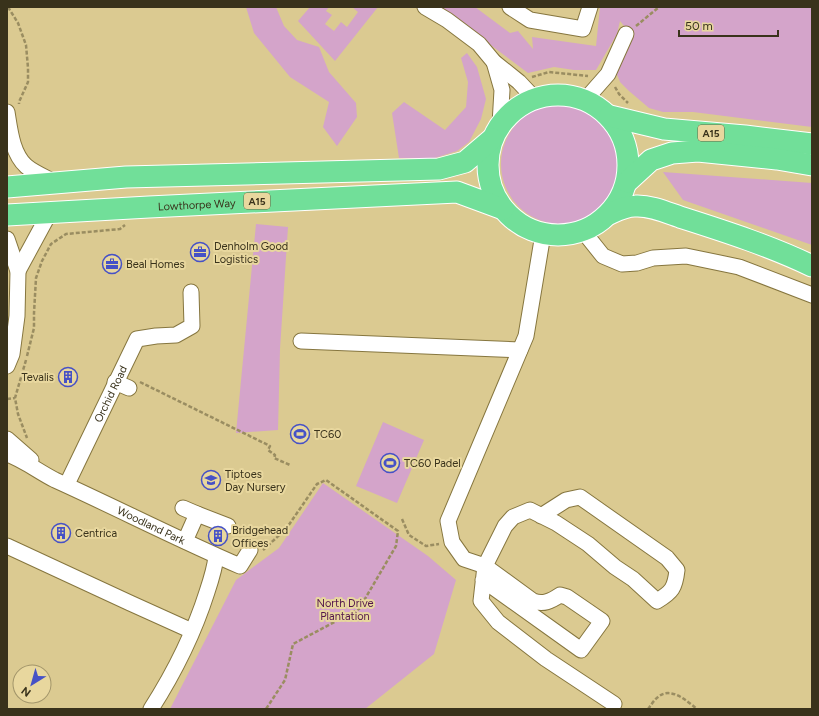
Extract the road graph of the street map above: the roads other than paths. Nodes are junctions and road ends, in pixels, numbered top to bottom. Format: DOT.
graph roads {
  1 [pos="425,7"];
  2 [pos="590,7"];
  3 [pos="516,9"];
  4 [pos="626,34"];
  5 [pos="494,62"];
  6 [pos="534,98"];
  7 [pos="586,99"];
  8 [pos="13,110"];
  9 [pos="610,116"];
  10 [pos="496,132"];
  11 [pos="812,144"];
  12 [pos="812,165"];
  13 [pos="627,182"];
  14 [pos="56,183"];
  15 [pos="7,187"];
  16 [pos="503,209"];
  17 [pos="50,212"];
  18 [pos="609,214"];
  19 [pos="7,215"];
  20 [pos="583,231"];
  21 [pos="543,234"];
  22 [pos="7,239"];
  23 [pos="812,266"];
  24 [pos="18,271"];
  25 [pos="190,292"];
  26 [pos="812,295"];
  27 [pos="301,341"];
  28 [pos="520,350"];
  29 [pos="7,366"];
  30 [pos="7,439"];
  31 [pos="7,454"];
  32 [pos="46,475"];
  33 [pos="67,484"];
  34 [pos="541,516"];
  35 [pos="228,526"];
  36 [pos="185,541"];
  37 [pos="7,546"];
  38 [pos="256,550"];
  39 [pos="216,556"];
  40 [pos="484,573"];
  41 [pos="192,631"];
  42 [pos="614,704"];
  43 [pos="151,709"];
  1 -- 5 [label="street"];
  2 -- 3 [label="street"];
  4 -- 7 [label="street"];
  5 -- 6 [label="street"];
  5 -- 10 [label="street"];
  6 -- 7 [label="highway, A15"];
  6 -- 10 [label="highway, A15"];
  7 -- 9 [label="highway, A15"];
  8 -- 14 [label="street"];
  9 -- 11 [label="highway, A15"];
  9 -- 13 [label="highway, A15"];
  10 -- 14 [label="highway, A15"];
  10 -- 16 [label="highway, A15"];
  12 -- 13 [label="highway, A15"];
  13 -- 18 [label="highway, A15"];
  14 -- 15 [label="highway, A15"];
  16 -- 17 [label="highway, Lowthorpe Way / A15"];
  16 -- 21 [label="highway, A15"];
  17 -- 19 [label="highway, Lowthorpe Way / A15"];
  17 -- 24 [label="street"];
  18 -- 20 [label="highway, A15"];
  18 -- 23 [label="highway"];
  20 -- 21 [label="highway, A15"];
  20 -- 26 [label="street"];
  21 -- 28 [label="street"];
  22 -- 24 [label="street"];
  24 -- 29 [label="street"];
  25 -- 33 [label="street, Orchid Road"];
  27 -- 28 [label="street"];
  28 -- 40 [label="street"];
  30 -- 32 [label="street, Woodland Park"];
  31 -- 32 [label="street, Woodland Park"];
  32 -- 33 [label="street, Woodland Park"];
  33 -- 36 [label="street, Woodland Park"];
  34 -- 34 [label="street"];
  34 -- 40 [label="street"];
  35 -- 36 [label="street"];
  36 -- 39 [label="street, Woodland Park"];
  37 -- 41 [label="street"];
  38 -- 39 [label="street, Woodland Park"];
  39 -- 41 [label="street"];
  40 -- 40 [label="street"];
  40 -- 42 [label="street"];
  41 -- 43 [label="street"];
}
